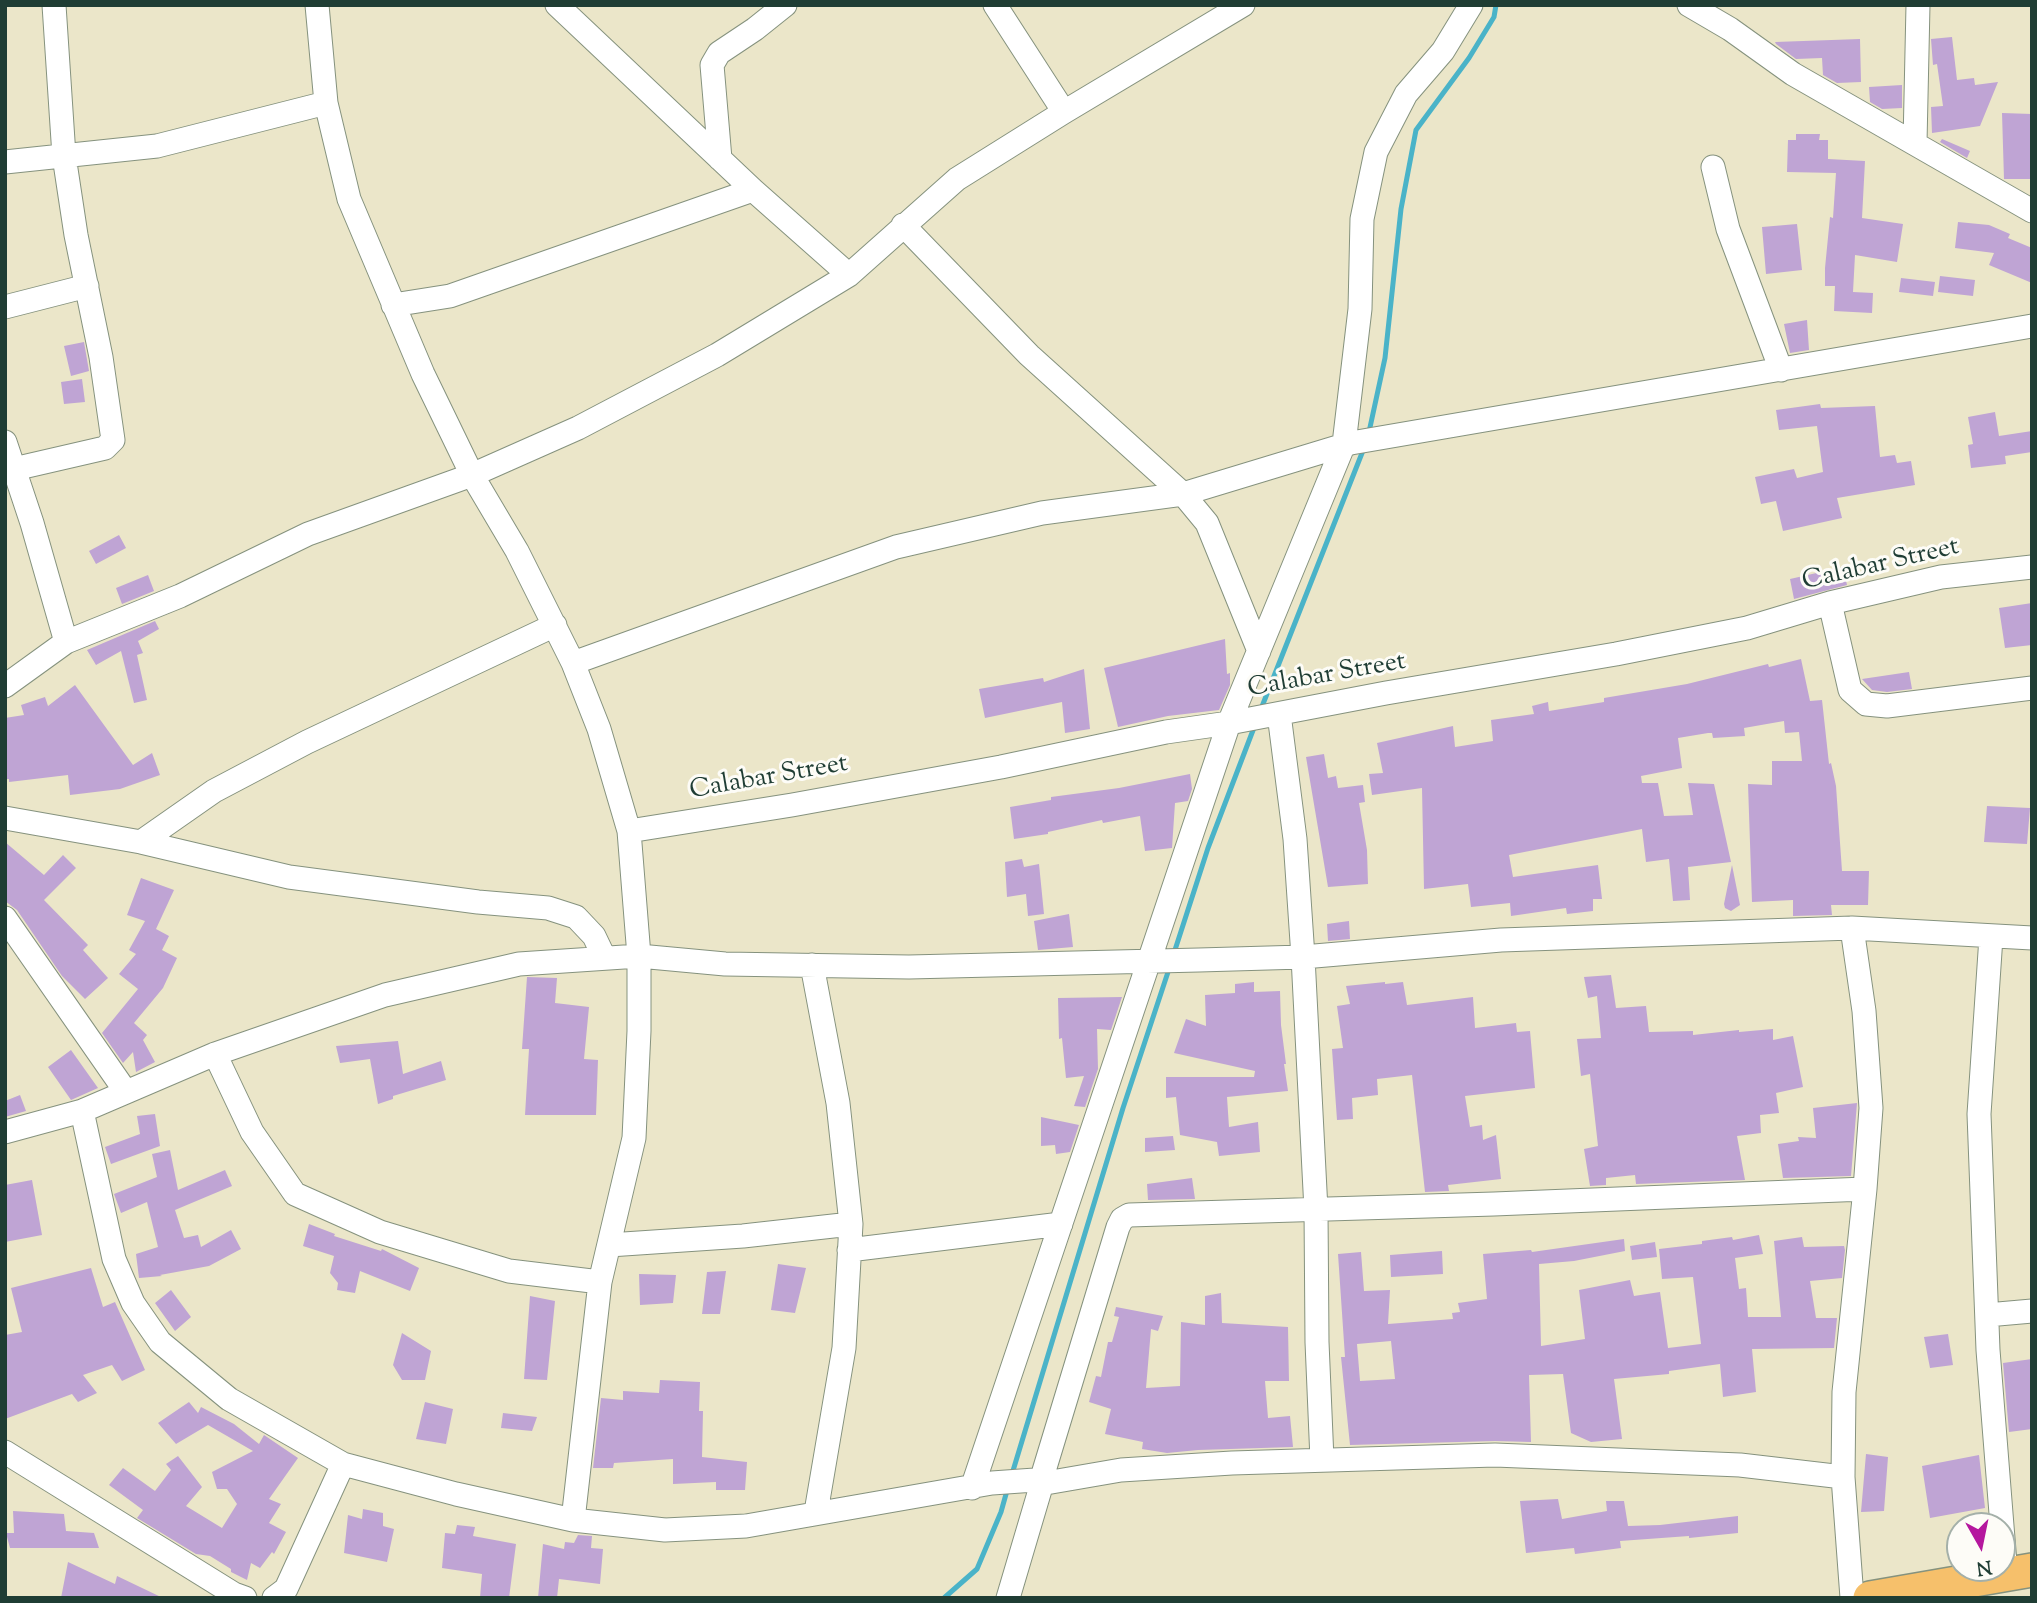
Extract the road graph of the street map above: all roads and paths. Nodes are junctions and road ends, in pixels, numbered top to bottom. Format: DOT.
graph roads {
  1 [pos="54,5"];
  2 [pos="317,5"];
  3 [pos="557,5"];
  4 [pos="785,5"];
  5 [pos="995,5"];
  6 [pos="1243,5"];
  7 [pos="1471,5"];
  8 [pos="1689,5"];
  9 [pos="1918,5"];
  10 [pos="326,103"];
  11 [pos="1064,112"];
  12 [pos="1915,143"];
  13 [pos="64,156"];
  14 [pos="720,159"];
  15 [pos="5,162"];
  16 [pos="1713,167"];
  17 [pos="753,190"];
  18 [pos="2032,211"];
  19 [pos="903,225"];
  20 [pos="849,275"];
  21 [pos="87,286"];
  22 [pos="393,305"];
  23 [pos="5,307"];
  24 [pos="2032,326"];
  25 [pos="1781,370"];
  26 [pos="5,442"];
  27 [pos="1347,444"];
  28 [pos="14,469"];
  29 [pos="472,475"];
  30 [pos="1183,494"];
  31 [pos="2032,567"];
  32 [pos="1830,603"];
  33 [pos="555,625"];
  34 [pos="66,642"];
  35 [pos="1259,650"];
  36 [pos="573,663"];
  37 [pos="5,686"];
  38 [pos="2032,688"];
  39 [pos="1279,714"];
  40 [pos="1235,722"];
  41 [pos="5,818"];
  42 [pos="629,831"];
  43 [pos="141,842"];
  44 [pos="5,918"];
  45 [pos="1852,928"];
  46 [pos="1991,937"];
  47 [pos="2032,938"];
  48 [pos="639,956"];
  49 [pos="604,957"];
  50 [pos="1303,957"];
  51 [pos="1154,961"];
  52 [pos="812,965"];
  53 [pos="215,1054"];
  54 [pos="126,1092"];
  55 [pos="82,1111"];
  56 [pos="5,1132"];
  57 [pos="1865,1189"];
  58 [pos="1316,1210"];
  59 [pos="851,1224"];
  60 [pos="1061,1224"];
  61 [pos="609,1245"];
  62 [pos="849,1250"];
  63 [pos="600,1282"];
  64 [pos="2032,1311"];
  65 [pos="1987,1315"];
  66 [pos="5,1452"];
  67 [pos="1322,1460"];
  68 [pos="343,1464"];
  69 [pos="1843,1477"];
  70 [pos="1040,1483"];
  71 [pos="993,1484"];
  72 [pos="816,1512"];
  73 [pos="2001,1512"];
  74 [pos="573,1520"];
  75 [pos="2019,1573"];
  76 [pos="1882,1597"];
  77 [pos="245,1598"];
  78 [pos="274,1598"];
  79 [pos="1007,1598"];
  80 [pos="1852,1598"];
  1 -- 13 [label="street"];
  2 -- 10 [label="street"];
  3 -- 14 [label="street"];
  4 -- 14 [label="street"];
  5 -- 11 [label="street"];
  6 -- 11 [label="street"];
  7 -- 27 [label="street"];
  8 -- 12 [label="street"];
  9 -- 12 [label="street"];
  10 -- 13 [label="street"];
  10 -- 22 [label="street"];
  11 -- 19 [label="street"];
  12 -- 18 [label="street"];
  13 -- 15 [label="street"];
  13 -- 21 [label="street"];
  14 -- 17 [label="street"];
  16 -- 25 [label="street"];
  17 -- 20 [label="street"];
  17 -- 22 [label="street"];
  19 -- 20 [label="street"];
  19 -- 30 [label="street"];
  20 -- 29 [label="street"];
  21 -- 23 [label="street"];
  21 -- 28 [label="street"];
  22 -- 29 [label="street"];
  24 -- 25 [label="street"];
  25 -- 27 [label="street"];
  26 -- 28 [label="street"];
  27 -- 30 [label="street"];
  27 -- 35 [label="street"];
  28 -- 34 [label="street"];
  29 -- 33 [label="street"];
  29 -- 34 [label="street"];
  30 -- 35 [label="street"];
  30 -- 36 [label="street"];
  31 -- 32 [label="street, Calabar Street"];
  32 -- 38 [label="street"];
  32 -- 39 [label="street, Calabar Street"];
  33 -- 36 [label="street"];
  33 -- 43 [label="street"];
  34 -- 37 [label="street"];
  35 -- 40 [label="street"];
  36 -- 42 [label="street"];
  39 -- 40 [label="street, Calabar Street"];
  39 -- 50 [label="street"];
  40 -- 42 [label="street, Calabar Street"];
  40 -- 51 [label="street"];
  41 -- 43 [label="street"];
  42 -- 48 [label="street"];
  43 -- 49 [label="street"];
  44 -- 54 [label="street"];
  45 -- 46 [label="street"];
  45 -- 50 [label="street"];
  45 -- 57 [label="street"];
  46 -- 47 [label="street"];
  46 -- 65 [label="street"];
  48 -- 49 [label="street"];
  48 -- 52 [label="street"];
  48 -- 61 [label="street"];
  49 -- 53 [label="street"];
  50 -- 51 [label="street"];
  50 -- 58 [label="street"];
  51 -- 52 [label="street"];
  51 -- 60 [label="street"];
  52 -- 59 [label="street"];
  53 -- 54 [label="street"];
  53 -- 63 [label="street"];
  54 -- 55 [label="street"];
  55 -- 56 [label="street"];
  55 -- 68 [label="street"];
  57 -- 58 [label="street"];
  57 -- 69 [label="street"];
  58 -- 67 [label="street"];
  58 -- 70 [label="street"];
  59 -- 61 [label="street"];
  59 -- 62 [label="street"];
  60 -- 62 [label="street"];
  60 -- 71 [label="street"];
  61 -- 63 [label="street"];
  62 -- 72 [label="street"];
  63 -- 74 [label="street"];
  64 -- 65 [label="street"];
  65 -- 73 [label="street"];
  66 -- 77 [label="street"];
  67 -- 69 [label="street"];
  67 -- 70 [label="street"];
  68 -- 74 [label="street"];
  68 -- 78 [label="street"];
  69 -- 80 [label="street"];
  70 -- 71 [label="street"];
  70 -- 79 [label="street"];
  71 -- 72 [label="street"];
  72 -- 74 [label="street"];
  75 -- 76 [label="highway"];
}
